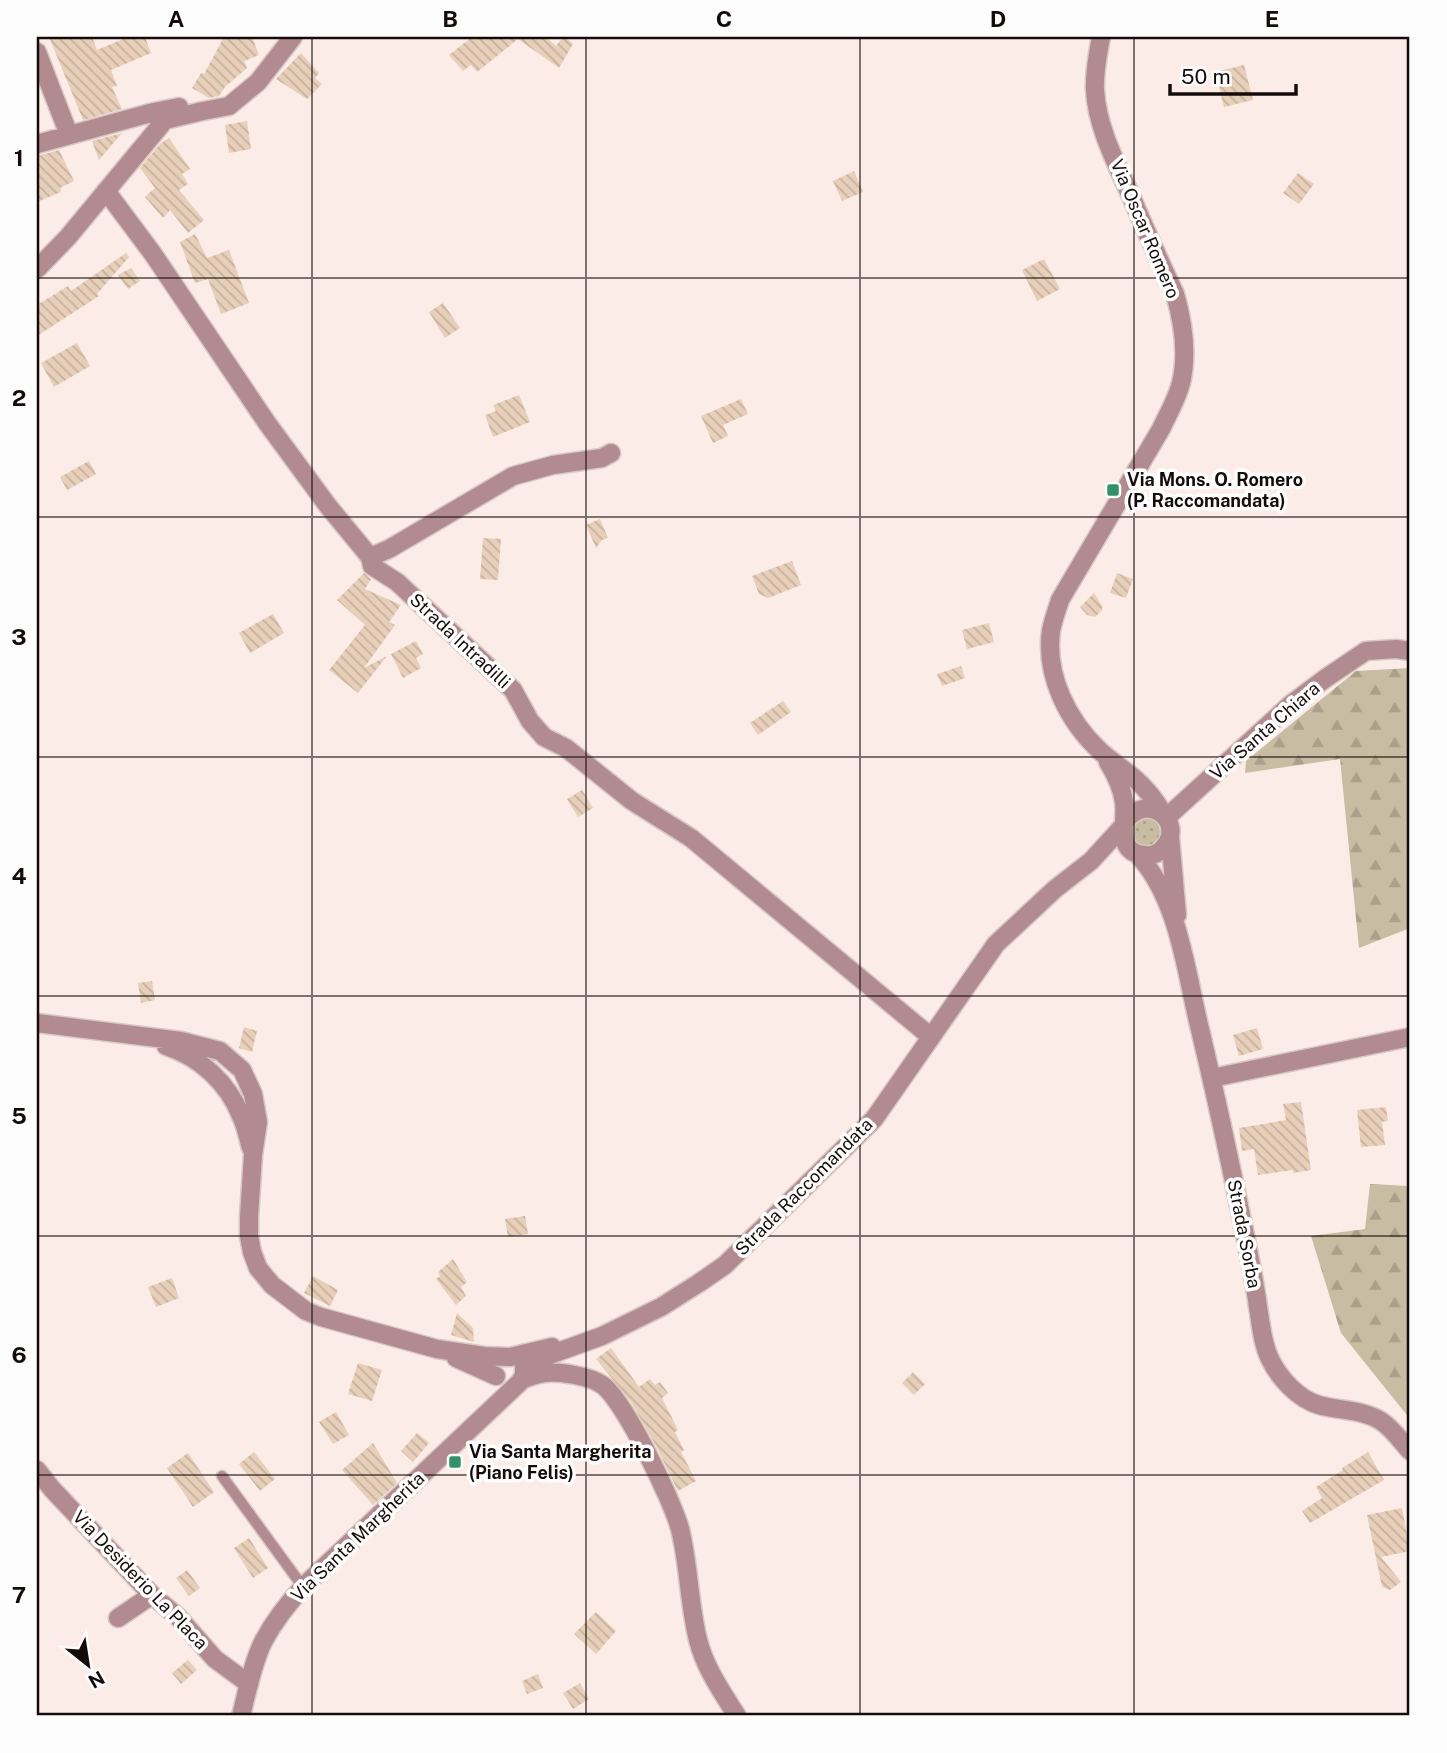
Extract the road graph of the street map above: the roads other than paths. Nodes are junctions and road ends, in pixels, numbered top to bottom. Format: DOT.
graph roads {
  1 [pos="293,37"];
  2 [pos="1101,37"];
  3 [pos="37,52"];
  4 [pos="244,94"];
  5 [pos="69,135"];
  6 [pos="37,144"];
  7 [pos="106,191"];
  8 [pos="37,269"];
  9 [pos="611,453"];
  10 [pos="370,557"];
  11 [pos="1410,651"];
  12 [pos="1102,753"];
  13 [pos="1165,817"];
  14 [pos="1124,824"];
  15 [pos="1170,837"];
  16 [pos="1134,852"];
  17 [pos="1091,861"];
  18 [pos="1178,939"];
  19 [pos="37,1023"];
  20 [pos="137,1036"];
  21 [pos="931,1037"];
  22 [pos="1410,1037"];
  23 [pos="1212,1078"];
  24 [pos="253,1155"];
  25 [pos="587,1341"];
  26 [pos="437,1349"];
  27 [pos="509,1357"];
  28 [pos="497,1378"];
  29 [pos="523,1379"];
  30 [pos="486,1414"];
  31 [pos="1410,1451"];
  32 [pos="37,1470"];
  33 [pos="222,1476"];
  34 [pos="303,1587"];
  35 [pos="152,1595"];
  36 [pos="118,1618"];
  37 [pos="248,1684"];
  38 [pos="241,1716"];
  39 [pos="737,1716"];
  1 -- 4 [label="street"];
  2 -- 12 [label="street, Via Oscar Romero"];
  3 -- 5 [label="street"];
  4 -- 5 [label="street"];
  4 -- 7 [label="street"];
  5 -- 6 [label="street"];
  7 -- 8 [label="street"];
  7 -- 10 [label="street, Strada Intradilli"];
  9 -- 10 [label="street"];
  10 -- 21 [label="street, Strada Intradilli"];
  11 -- 13 [label="street, Via Santa Chiara"];
  12 -- 13 [label="street"];
  12 -- 14 [label="street"];
  13 -- 14 [label="street"];
  13 -- 15 [label="street"];
  14 -- 16 [label="street"];
  14 -- 17 [label="street"];
  15 -- 16 [label="street"];
  15 -- 18 [label="street"];
  16 -- 17 [label="street"];
  16 -- 18 [label="street"];
  17 -- 21 [label="street, Strada Raccomandata"];
  18 -- 23 [label="street, Strada Sorba"];
  19 -- 20 [label="street"];
  20 -- 24 [label="street"];
  20 -- 24 [label="street"];
  21 -- 25 [label="street, Strada Raccomandata"];
  22 -- 23 [label="street"];
  23 -- 31 [label="street, Strada Sorba"];
  24 -- 26 [label="street"];
  25 -- 27 [label="street"];
  25 -- 29 [label="street, Via Santa Margherita"];
  26 -- 27 [label="street"];
  26 -- 28 [label="street"];
  27 -- 28 [label="street"];
  27 -- 29 [label="street"];
  28 -- 29 [label="street"];
  28 -- 30 [label="street"];
  29 -- 30 [label="street, Via Santa Margherita"];
  29 -- 39 [label="street"];
  30 -- 34 [label="street, Via Santa Margherita"];
  32 -- 35 [label="street, Via Desiderio La Placa"];
  33 -- 34 [label="lane"];
  34 -- 37 [label="street, Via Santa Margherita"];
  35 -- 36 [label="street"];
  35 -- 37 [label="street, Via Desiderio La Placa"];
  37 -- 38 [label="street, Via Santa Margherita"];
}
